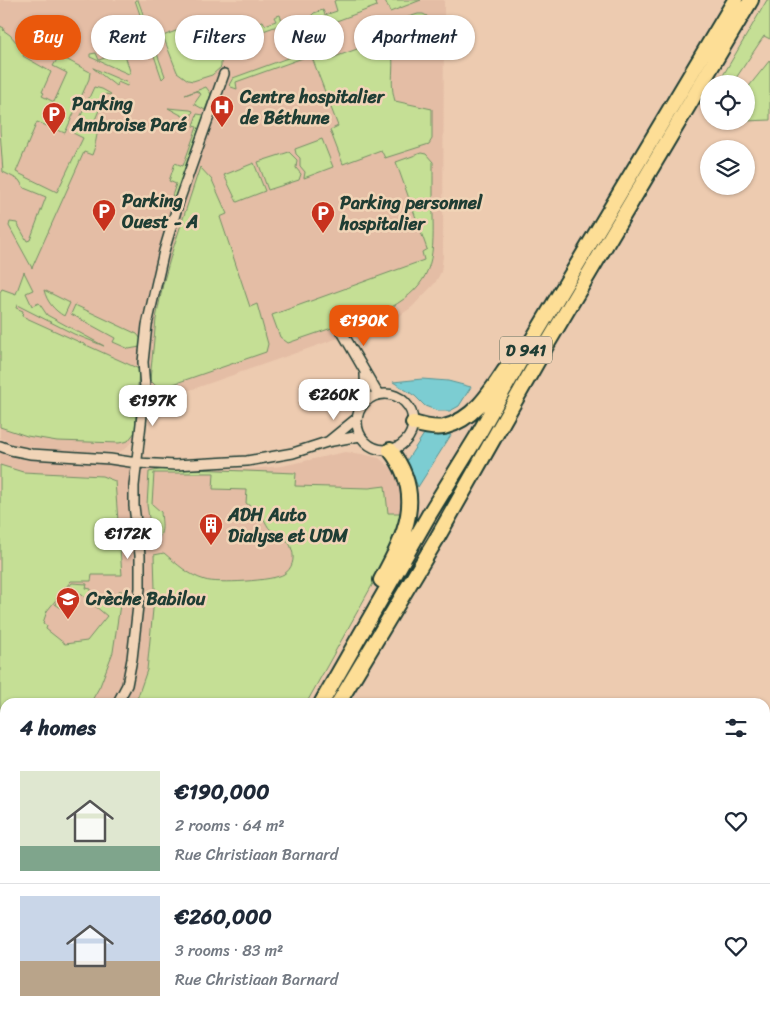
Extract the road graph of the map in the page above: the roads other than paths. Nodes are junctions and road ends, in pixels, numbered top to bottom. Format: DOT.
graph roads {
  1 [pos="735,0"];
  2 [pos="751,0"];
  3 [pos="224,74"];
  4 [pos="545,318"];
  5 [pos="342,332"];
  6 [pos="365,374"];
  7 [pos="378,394"];
  8 [pos="366,401"];
  9 [pos="356,419"];
  10 [pos="413,423"];
  11 [pos="360,436"];
  12 [pos="327,442"];
  13 [pos="0,446"];
  14 [pos="390,450"];
  15 [pos="137,463"];
  16 [pos="345,661"];
  17 [pos="120,698"];
  18 [pos="324,698"];
  19 [pos="341,698"];
  1 -- 4 [label="highway, D 941"];
  2 -- 19 [label="highway, D 941"];
  3 -- 15 [label="street"];
  4 -- 10 [label="highway"];
  4 -- 16 [label="highway, D 941"];
  5 -- 6 [label="street"];
  6 -- 7 [label="street"];
  6 -- 8 [label="street"];
  7 -- 8 [label="street"];
  7 -- 10 [label="street"];
  8 -- 9 [label="street"];
  9 -- 11 [label="street"];
  9 -- 12 [label="street"];
  10 -- 14 [label="street"];
  11 -- 12 [label="street"];
  11 -- 14 [label="street"];
  12 -- 15 [label="street"];
  13 -- 15 [label="street"];
  14 -- 16 [label="highway"];
  15 -- 17 [label="street"];
  16 -- 18 [label="highway, D 941"];
}
